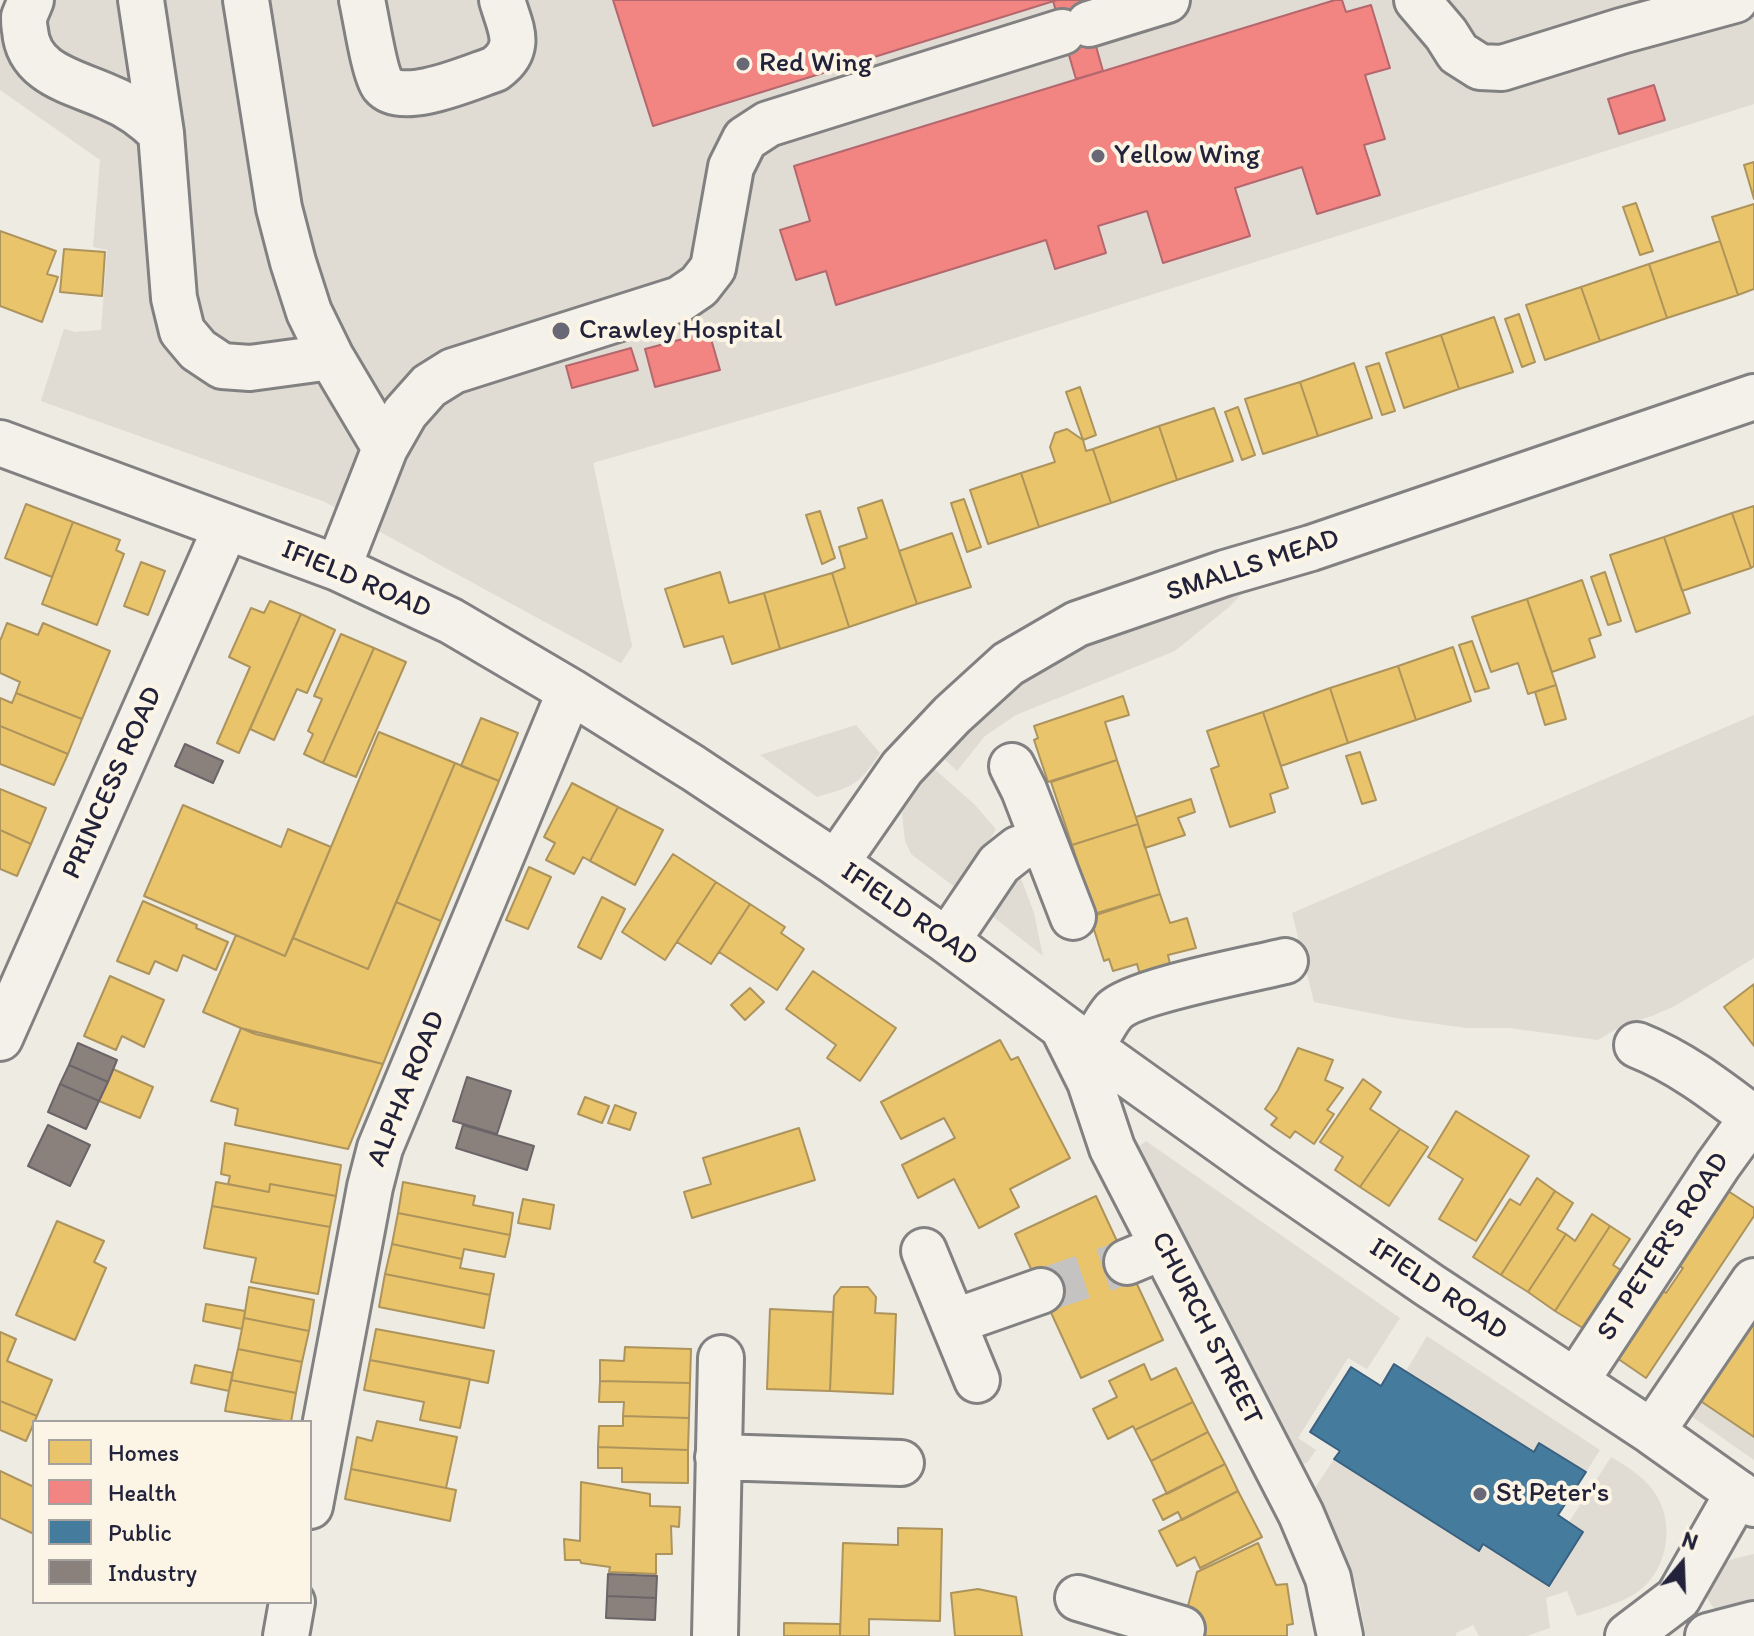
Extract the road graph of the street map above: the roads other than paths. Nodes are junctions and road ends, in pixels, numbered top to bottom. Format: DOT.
graph roads {
  1 [pos="31,0"];
  2 [pos="141,0"];
  3 [pos="246,0"];
  4 [pos="362,0"];
  5 [pos="502,0"];
  6 [pos="1167,0"];
  7 [pos="1417,0"];
  8 [pos="1726,1"];
  9 [pos="161,133"];
  10 [pos="331,357"];
  11 [pos="1754,397"];
  12 [pos="0,443"];
  13 [pos="385,448"];
  14 [pos="226,527"];
  15 [pos="338,568"];
  16 [pos="570,691"];
  17 [pos="1012,766"];
  18 [pos="1043,840"];
  19 [pos="836,863"];
  20 [pos="1073,917"];
  21 [pos="947,941"];
  22 [pos="1285,961"];
  23 [pos="1077,1037"];
  24 [pos="0,1038"];
  25 [pos="1637,1045"];
  26 [pos="1753,1116"];
  27 [pos="924,1251"];
  28 [pos="1754,1281"];
  29 [pos="1041,1291"];
  30 [pos="953,1322"];
  31 [pos="721,1358"];
  32 [pos="977,1380"];
  33 [pos="1576,1381"];
  34 [pos="1652,1432"];
  35 [pos="718,1457"];
  36 [pos="901,1463"];
  37 [pos="312,1495"];
  38 [pos="1746,1498"];
  39 [pos="1078,1598"];
  40 [pos="292,1604"];
  41 [pos="1754,1624"];
  42 [pos="1182,1629"];
  43 [pos="286,1636"];
  44 [pos="715,1636"];
  45 [pos="1340,1636"];
  46 [pos="1628,1636"];
  47 [pos="1708,1636"];
  1 -- 9 [label="street"];
  2 -- 9 [label="street"];
  3 -- 10 [label="street"];
  4 -- 5 [label="street"];
  6 -- 13 [label="street"];
  7 -- 8 [label="street"];
  9 -- 10 [label="street"];
  10 -- 13 [label="street"];
  11 -- 19 [label="street, SMALLS MEAD"];
  12 -- 14 [label="street, IFIELD ROAD"];
  13 -- 15 [label="street"];
  14 -- 15 [label="street, IFIELD ROAD"];
  14 -- 24 [label="street, PRINCESS ROAD"];
  15 -- 16 [label="street, IFIELD ROAD"];
  16 -- 19 [label="street, IFIELD ROAD"];
  16 -- 37 [label="street, ALPHA ROAD"];
  17 -- 18 [label="street"];
  18 -- 20 [label="street"];
  18 -- 21 [label="street"];
  19 -- 21 [label="street, IFIELD ROAD"];
  21 -- 23 [label="street, IFIELD ROAD"];
  22 -- 23 [label="street"];
  23 -- 33 [label="street, IFIELD ROAD"];
  23 -- 45 [label="street, CHURCH STREET"];
  25 -- 26 [label="street"];
  26 -- 33 [label="street, ST PETER'S ROAD"];
  27 -- 30 [label="street"];
  28 -- 34 [label="street"];
  29 -- 30 [label="street"];
  30 -- 32 [label="street"];
  31 -- 35 [label="street"];
  33 -- 34 [label="street, IFIELD ROAD"];
  34 -- 38 [label="street, IFIELD ROAD"];
  35 -- 36 [label="street"];
  35 -- 44 [label="street"];
  38 -- 46 [label="street"];
  39 -- 42 [label="street"];
  40 -- 43 [label="street"];
  41 -- 47 [label="street"];
}
